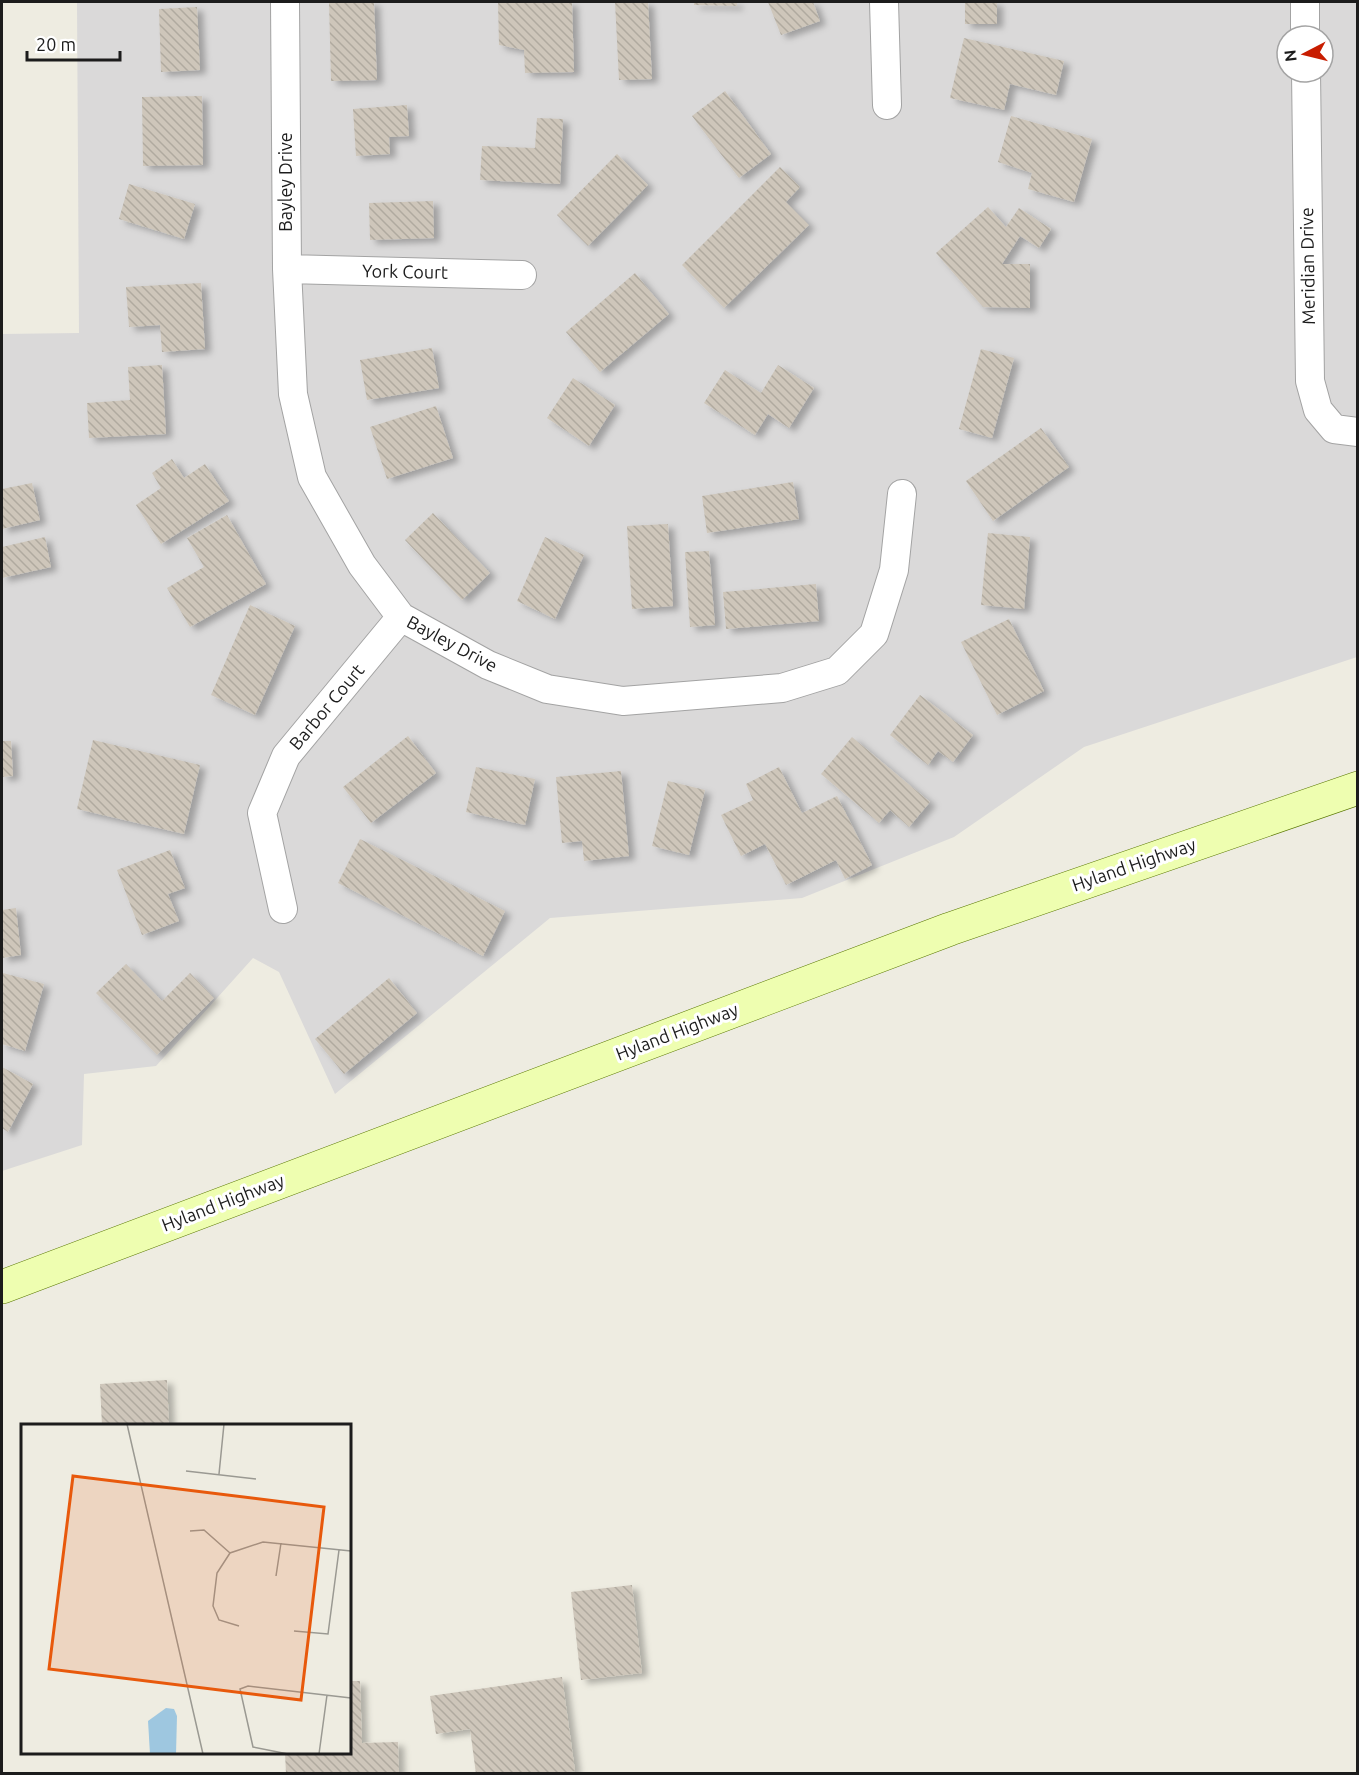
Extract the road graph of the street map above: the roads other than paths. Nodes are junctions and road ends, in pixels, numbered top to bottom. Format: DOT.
graph roads {
  1 [pos="285,2"];
  2 [pos="885,2"];
  3 [pos="1305,2"];
  4 [pos="1305,24"];
  5 [pos="1306,84"];
  6 [pos="887,105"];
  7 [pos="287,268"];
  8 [pos="522,275"];
  9 [pos="1358,432"];
  10 [pos="902,494"];
  11 [pos="401,617"];
  12 [pos="1358,788"];
  13 [pos="283,909"];
  14 [pos="2,1287"];
  1 -- 7 [label="street, Bayley Drive"];
  2 -- 6 [label="street"];
  3 -- 4 [label="street"];
  5 -- 9 [label="street, Meridian Drive"];
  7 -- 8 [label="street, York Court"];
  7 -- 11 [label="street, Bayley Drive"];
  10 -- 11 [label="street, Bayley Drive"];
  11 -- 13 [label="street, Barbor Court"];
  12 -- 14 [label="main road, Hyland Highway"];
}
